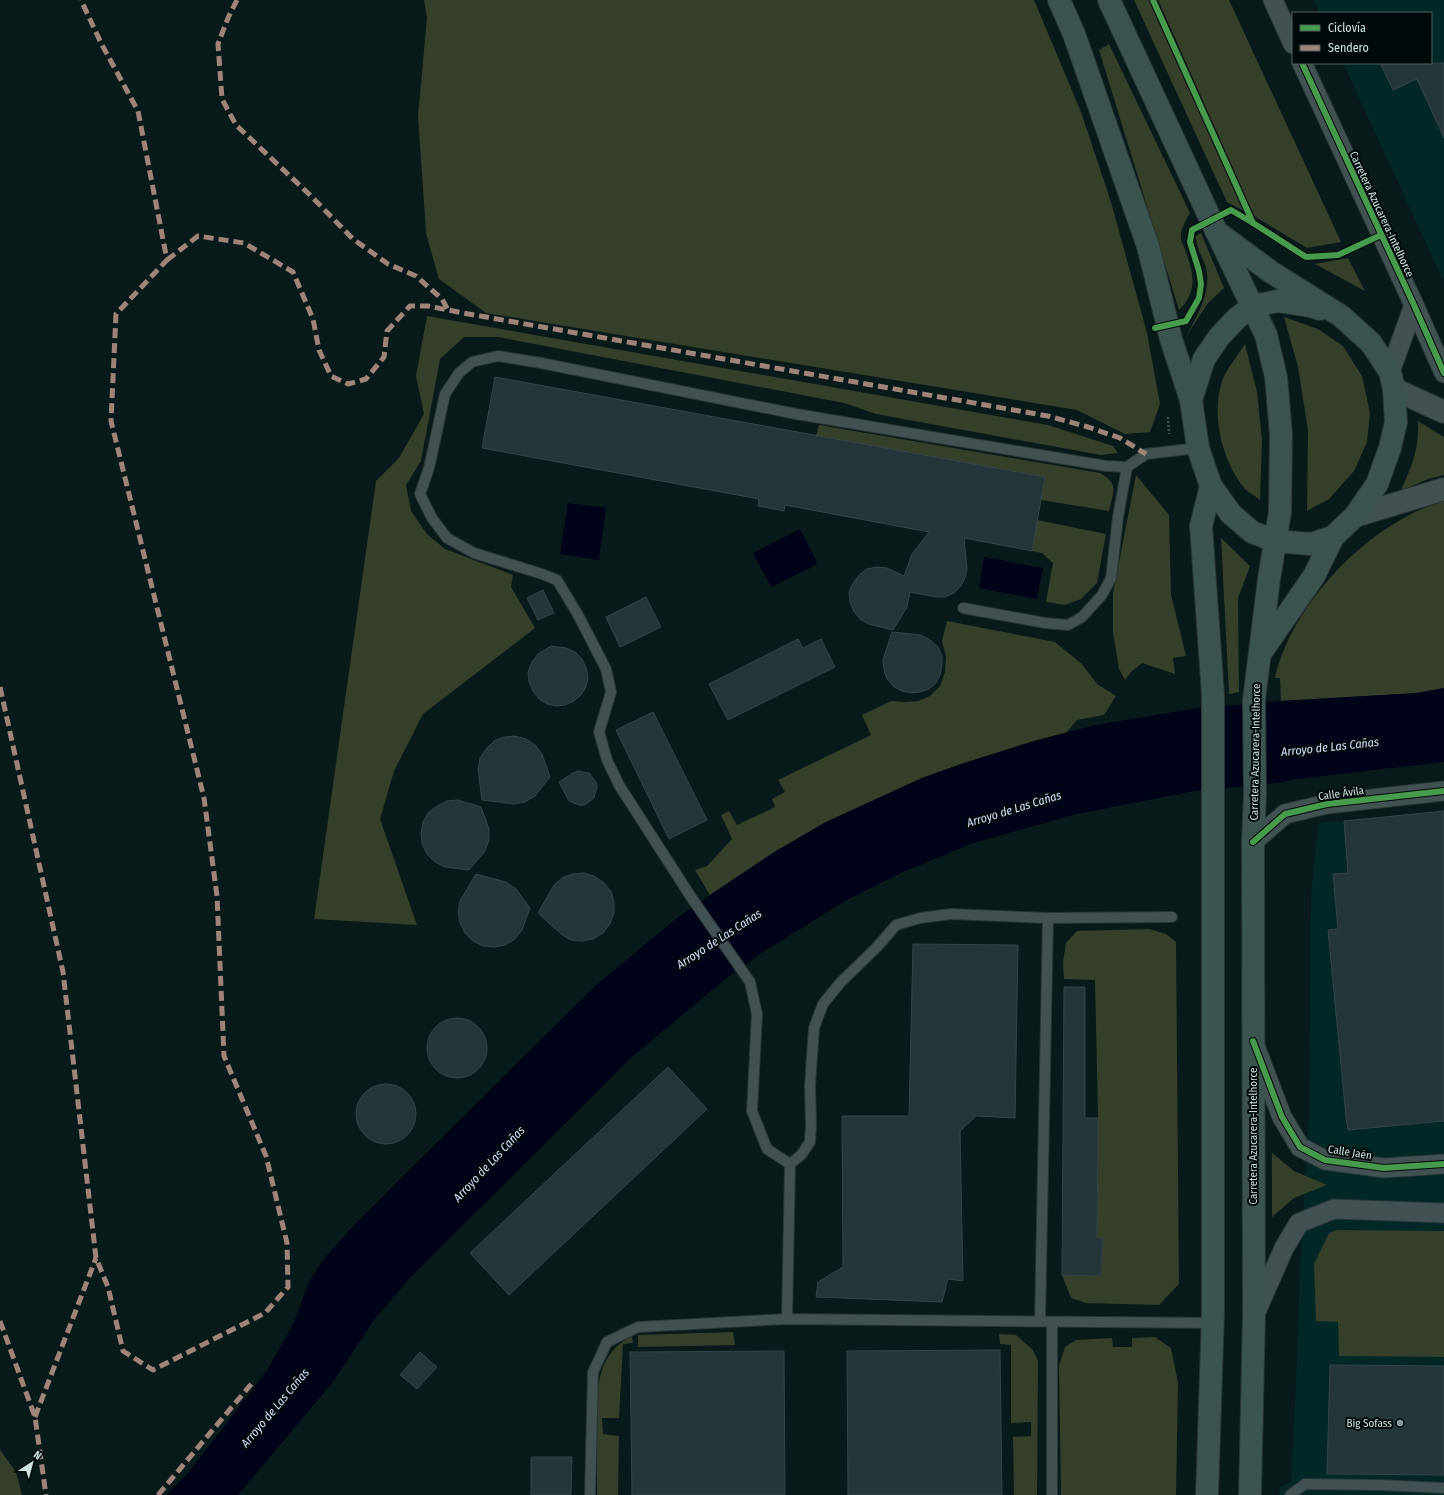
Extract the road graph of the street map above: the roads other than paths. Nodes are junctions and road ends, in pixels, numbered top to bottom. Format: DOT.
graph roads {
  1 [pos="1059,0"];
  2 [pos="1109,0"];
  3 [pos="1273,0"];
  4 [pos="1292,42"];
  5 [pos="1302,64"];
  6 [pos="1217,232"];
  7 [pos="1414,305"];
  8 [pos="1254,306"];
  9 [pos="1341,316"];
  10 [pos="1444,373"];
  11 [pos="1392,380"];
  12 [pos="1191,400"];
  13 [pos="1444,412"];
  14 [pos="1198,448"];
  15 [pos="1127,468"];
  16 [pos="1211,486"];
  17 [pos="1444,489"];
  18 [pos="1355,516"];
  19 [pos="1333,537"];
  20 [pos="1275,541"];
  21 [pos="963,608"];
  22 [pos="1260,654"];
  23 [pos="1444,791"];
  24 [pos="1252,842"];
  25 [pos="1172,917"];
  26 [pos="1048,918"];
  27 [pos="1253,1041"];
  28 [pos="790,1164"];
  29 [pos="1444,1164"];
  30 [pos="1444,1213"];
  31 [pos="1254,1315"];
  32 [pos="787,1319"];
  33 [pos="1040,1321"];
  34 [pos="1052,1322"];
  35 [pos="1213,1323"];
  36 [pos="1444,1488"];
  37 [pos="590,1495"];
  38 [pos="1052,1495"];
  39 [pos="1207,1495"];
  40 [pos="1250,1495"];
  41 [pos="1290,1495"];
  1 -- 12 [label="main road"];
  2 -- 6 [label="main road, Carretera Azucarera-Intelhorce"];
  3 -- 4 [label="street"];
  5 -- 7 [label="street, Carretera Azucarera-Intelhorce"];
  6 -- 8 [label="main road, Carretera Azucarera-Intelhorce"];
  6 -- 9 [label="main road"];
  7 -- 10 [label="street, Carretera Azucarera-Intelhorce"];
  7 -- 11 [label="street"];
  8 -- 9 [label="main road"];
  8 -- 12 [label="main road"];
  8 -- 20 [label="main road, Carretera Azucarera-Intelhorce"];
  9 -- 11 [label="main road"];
  11 -- 13 [label="main road"];
  11 -- 18 [label="main road"];
  12 -- 14 [label="main road"];
  14 -- 15 [label="lane"];
  14 -- 16 [label="main road"];
  15 -- 21 [label="lane"];
  15 -- 28 [label="lane"];
  16 -- 20 [label="main road"];
  16 -- 35 [label="main road"];
  17 -- 18 [label="main road"];
  18 -- 19 [label="main road"];
  19 -- 20 [label="main road"];
  19 -- 22 [label="main road"];
  20 -- 22 [label="main road, Carretera Azucarera-Intelhorce"];
  22 -- 24 [label="main road, Carretera Azucarera-Intelhorce"];
  23 -- 24 [label="street, Calle Ávila"];
  24 -- 27 [label="main road, Carretera Azucarera-Intelhorce"];
  25 -- 26 [label="lane"];
  26 -- 28 [label="lane"];
  26 -- 33 [label="lane"];
  27 -- 29 [label="street, Calle Jaén"];
  27 -- 31 [label="main road, Carretera Azucarera-Intelhorce"];
  28 -- 32 [label="lane"];
  30 -- 31 [label="street"];
  31 -- 40 [label="main road, Carretera Azucarera-Intelhorce"];
  32 -- 33 [label="lane"];
  32 -- 37 [label="lane"];
  33 -- 34 [label="lane"];
  34 -- 35 [label="lane"];
  34 -- 38 [label="lane"];
  35 -- 39 [label="main road"];
  36 -- 41 [label="lane"];
}
